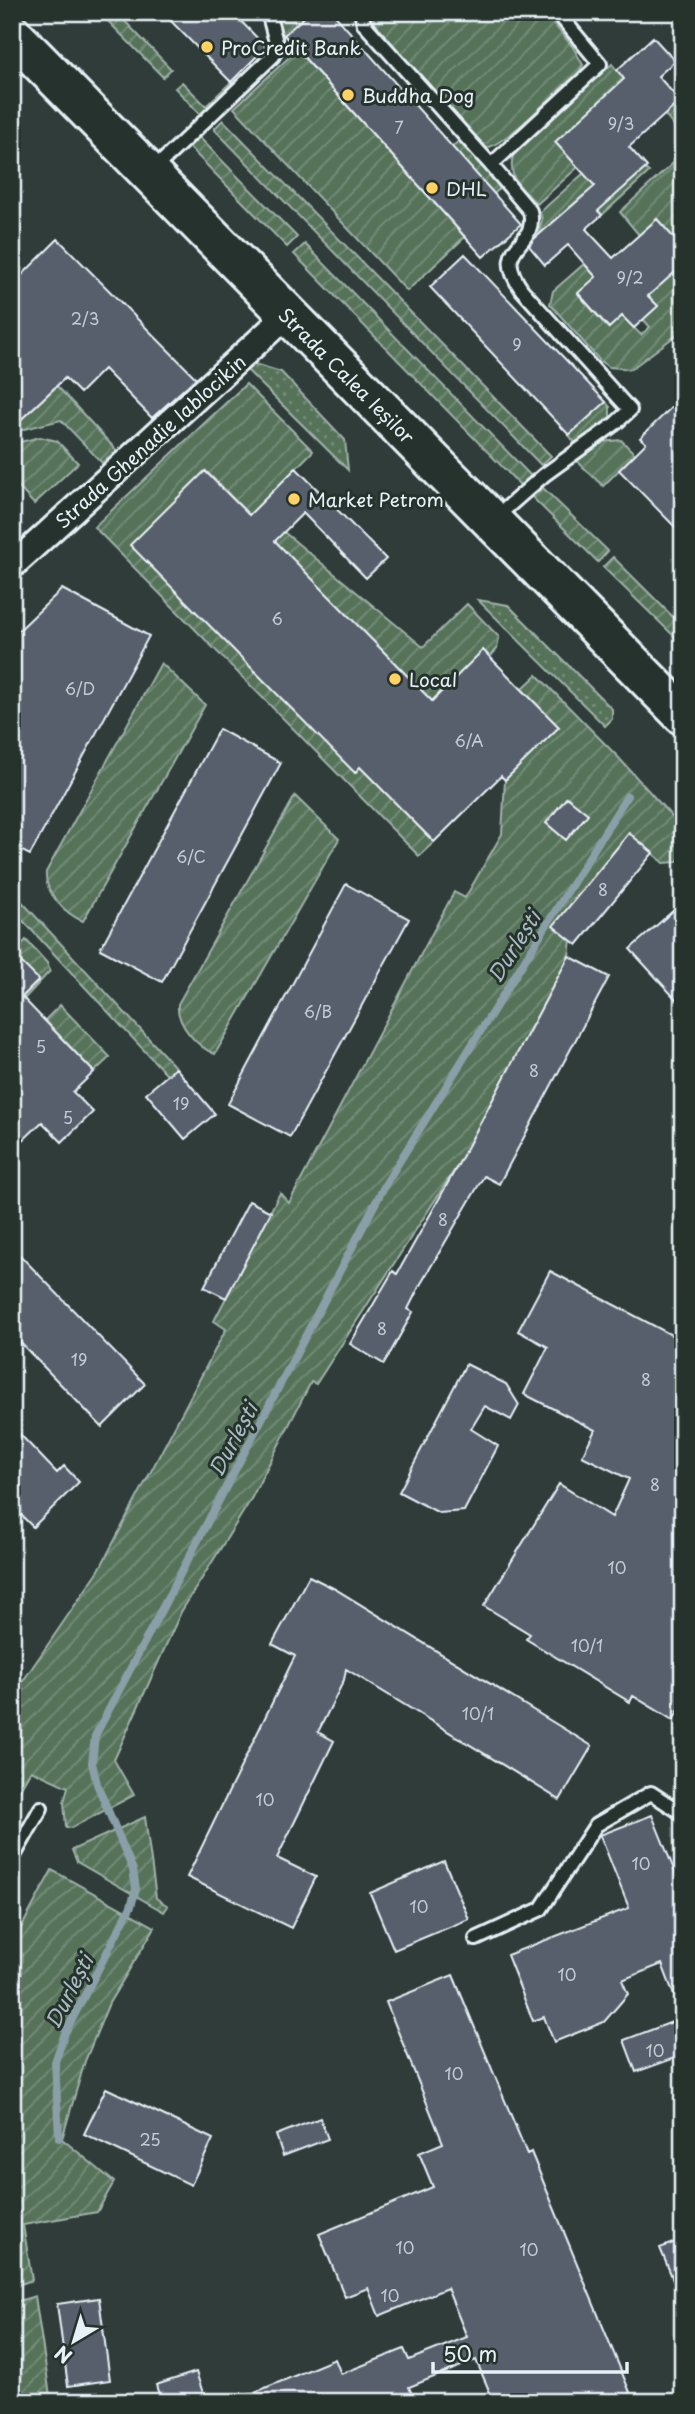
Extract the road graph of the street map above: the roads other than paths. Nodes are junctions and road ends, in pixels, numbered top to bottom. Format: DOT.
graph roads {
  1 [pos="268,12"];
  2 [pos="361,12"];
  3 [pos="556,12"];
  4 [pos="12,34"];
  5 [pos="491,165"];
  6 [pos="149,174"];
  7 [pos="287,315"];
  8 [pos="491,521"];
  9 [pos="12,566"];
  10 [pos="683,715"];
  11 [pos="41,1808"];
  12 [pos="683,1814"];
  13 [pos="12,1859"];
  14 [pos="476,1939"];
  1 -- 6 [label="lane"];
  2 -- 5 [label="lane"];
  3 -- 5 [label="lane"];
  4 -- 6 [label="main road, Strada Calea Ieșilor"];
  5 -- 8 [label="lane"];
  6 -- 7 [label="main road, Strada Calea Ieșilor"];
  7 -- 8 [label="main road, Strada Calea Ieșilor"];
  7 -- 9 [label="street, Strada Ghenadie Iablocikin"];
  8 -- 10 [label="main road, Strada Calea Ieșilor"];
  11 -- 13 [label="lane"];
  12 -- 14 [label="lane"];
}
